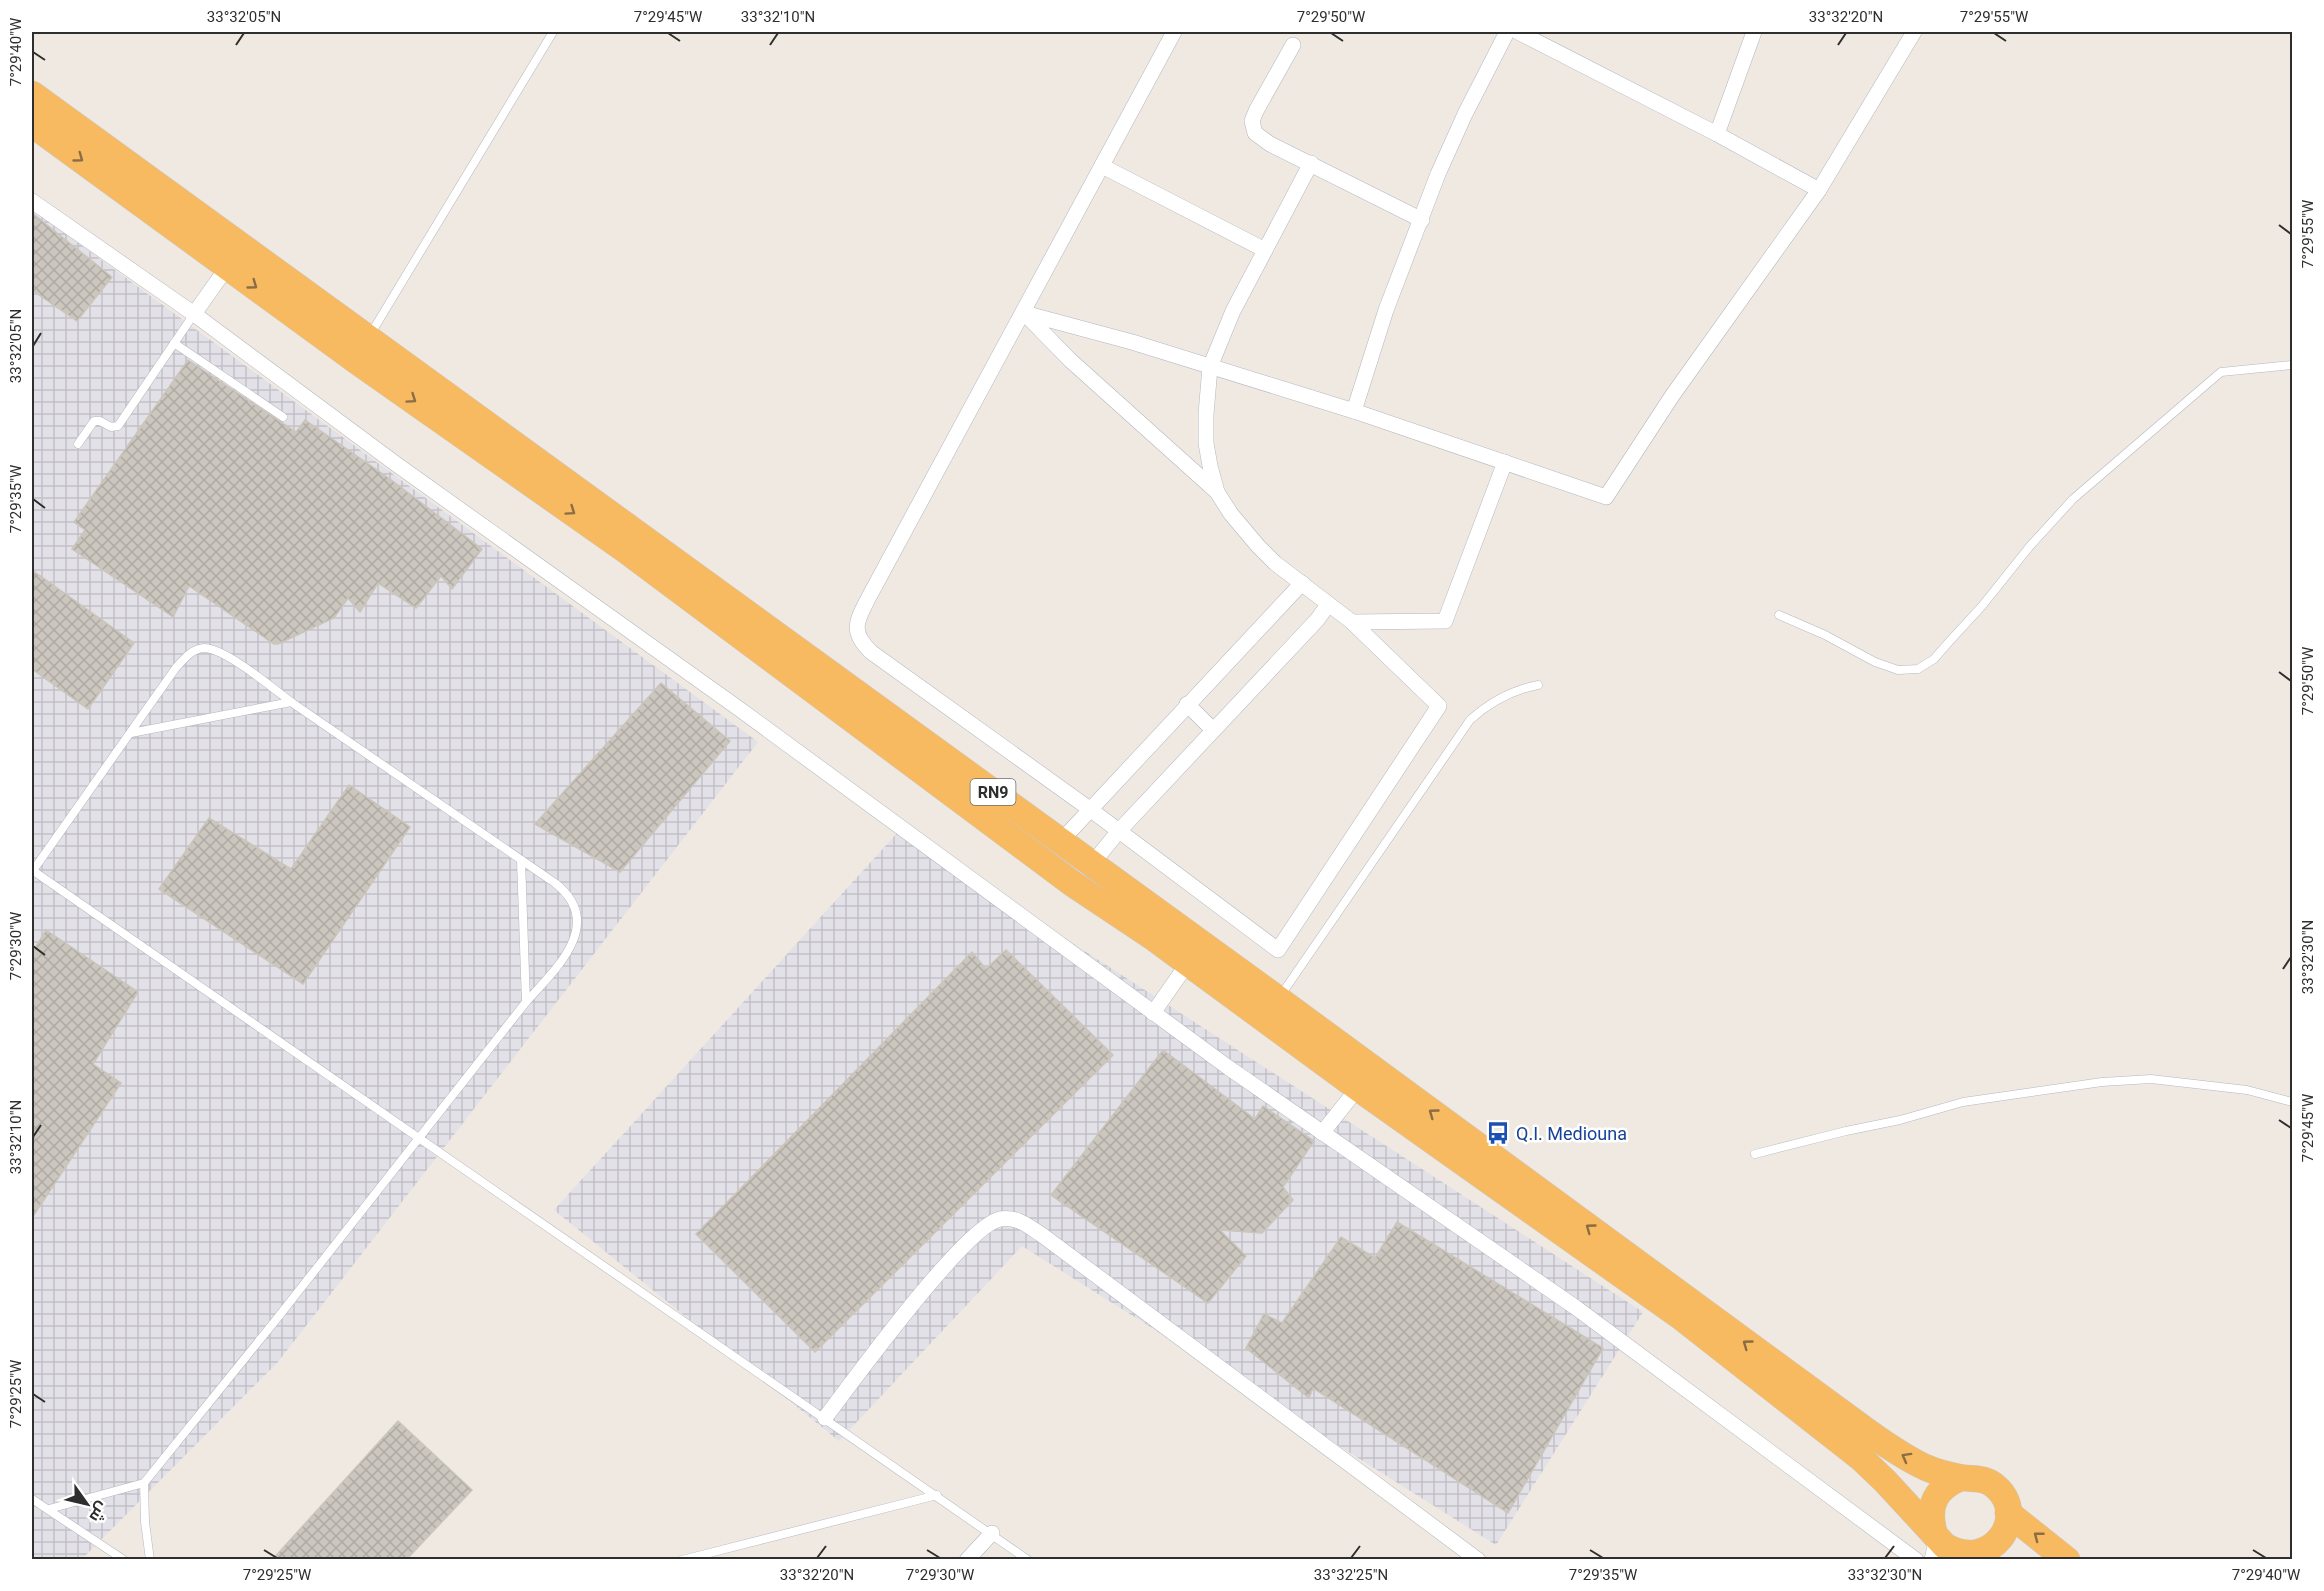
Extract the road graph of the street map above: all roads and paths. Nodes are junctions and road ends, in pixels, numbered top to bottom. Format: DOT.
graph roads {
  1 [pos="1174,32"];
  2 [pos="1507,32"];
  3 [pos="1518,32"];
  4 [pos="1754,32"];
  5 [pos="1914,32"];
  6 [pos="548,34"];
  7 [pos="1293,45"];
  8 [pos="32,94"];
  9 [pos="32,124"];
  10 [pos="1717,134"];
  11 [pos="1311,164"];
  12 [pos="1102,166"];
  13 [pos="1819,190"];
  14 [pos="32,201"];
  15 [pos="1422,220"];
  16 [pos="1265,250"];
  17 [pos="228,266"];
  18 [pos="1024,313"];
  19 [pos="194,314"];
  20 [pos="368,338"];
  21 [pos="174,343"];
  22 [pos="2292,365"];
  23 [pos="1210,367"];
  24 [pos="1354,411"];
  25 [pos="283,417"];
  26 [pos="78,444"];
  27 [pos="1505,462"];
  28 [pos="1217,492"];
  29 [pos="1302,583"];
  30 [pos="1326,602"];
  31 [pos="1779,615"];
  32 [pos="1352,622"];
  33 [pos="1538,685"];
  34 [pos="291,702"];
  35 [pos="1187,704"];
  36 [pos="1213,730"];
  37 [pos="131,733"];
  38 [pos="1091,810"];
  39 [pos="1118,832"];
  40 [pos="1060,841"];
  41 [pos="521,860"];
  42 [pos="1092,864"];
  43 [pos="32,871"];
  44 [pos="1188,963"];
  45 [pos="1278,999"];
  46 [pos="526,1002"];
  47 [pos="1153,1013"];
  48 [pos="1358,1088"];
  49 [pos="2292,1102"];
  50 [pos="1322,1133"];
  51 [pos="419,1139"];
  52 [pos="1755,1154"];
  53 [pos="825,1418"];
  54 [pos="1960,1478"];
  55 [pos="144,1483"];
  56 [pos="937,1495"];
  57 [pos="32,1499"];
  58 [pos="49,1509"];
  59 [pos="2008,1513"];
  60 [pos="992,1533"];
  61 [pos="1934,1543"];
  62 [pos="1987,1555"];
  63 [pos="124,1560"];
  64 [pos="150,1560"];
  65 [pos="682,1560"];
  66 [pos="967,1560"];
  67 [pos="1028,1560"];
  68 [pos="1478,1560"];
  69 [pos="1916,1560"];
  70 [pos="2067,1560"];
  1 -- 12 [label="street"];
  2 -- 15 [label="street"];
  3 -- 10 [label="street"];
  4 -- 10 [label="street"];
  5 -- 13 [label="street"];
  6 -- 20 [label="lane"];
  7 -- 11 [label="street"];
  8 -- 20 [label="highway, RN9"];
  9 -- 17 [label="highway, RN9, one-way"];
  10 -- 13 [label="street"];
  11 -- 15 [label="street"];
  11 -- 16 [label="street"];
  12 -- 16 [label="street"];
  12 -- 18 [label="street"];
  13 -- 27 [label="street"];
  14 -- 19 [label="street"];
  15 -- 24 [label="street"];
  16 -- 23 [label="street"];
  17 -- 19 [label="street"];
  17 -- 44 [label="highway, RN9, one-way"];
  18 -- 23 [label="street"];
  18 -- 28 [label="street"];
  18 -- 38 [label="street"];
  19 -- 21 [label="lane"];
  19 -- 47 [label="street"];
  20 -- 40 [label="highway, RN9"];
  21 -- 25 [label="lane"];
  21 -- 26 [label="lane"];
  22 -- 31 [label="lane"];
  23 -- 24 [label="street"];
  23 -- 28 [label="street"];
  24 -- 27 [label="street"];
  27 -- 32 [label="street"];
  28 -- 29 [label="street"];
  29 -- 30 [label="street"];
  29 -- 35 [label="street"];
  30 -- 32 [label="street"];
  30 -- 36 [label="street"];
  32 -- 39 [label="street"];
  33 -- 45 [label="lane"];
  34 -- 37 [label="lane"];
  34 -- 37 [label="lane"];
  34 -- 41 [label="lane"];
  35 -- 36 [label="street"];
  35 -- 38 [label="street"];
  36 -- 39 [label="street"];
  37 -- 43 [label="lane"];
  38 -- 39 [label="street"];
  38 -- 40 [label="street"];
  39 -- 42 [label="street"];
  40 -- 42 [label="highway, RN9"];
  41 -- 46 [label="lane"];
  41 -- 46 [label="lane"];
  42 -- 45 [label="highway, RN9"];
  43 -- 51 [label="lane"];
  44 -- 47 [label="street"];
  44 -- 48 [label="highway, RN9"];
  54 -- 45 [label="highway, RN9, one-way"];
  46 -- 51 [label="lane"];
  47 -- 50 [label="street"];
  48 -- 50 [label="street"];
  48 -- 61 [label="highway, RN9"];
  49 -- 52 [label="lane"];
  50 -- 69 [label="street"];
  51 -- 53 [label="lane"];
  51 -- 55 [label="lane"];
  53 -- 56 [label="lane"];
  53 -- 68 [label="street"];
  54 -- 59 [label="highway, RN9"];
  54 -- 61 [label="highway"];
  55 -- 58 [label="lane"];
  55 -- 64 [label="lane"];
  56 -- 60 [label="lane"];
  56 -- 65 [label="lane"];
  57 -- 58 [label="lane"];
  58 -- 63 [label="lane"];
  59 -- 62 [label="highway, RN9"];
  70 -- 59 [label="highway, RN9, one-way"];
  60 -- 66 [label="street"];
  60 -- 67 [label="lane"];
  61 -- 62 [label="highway, RN9"];
}
